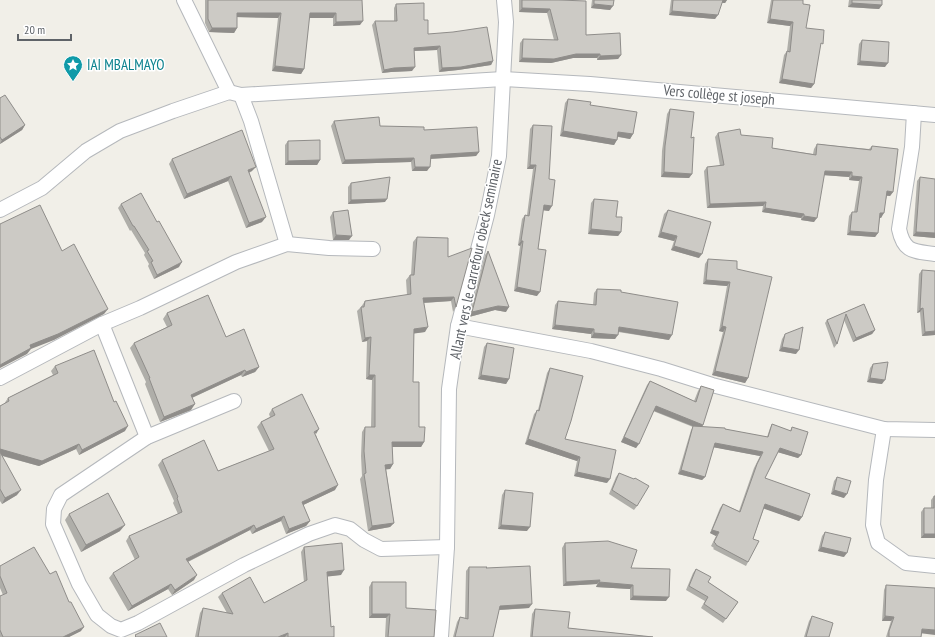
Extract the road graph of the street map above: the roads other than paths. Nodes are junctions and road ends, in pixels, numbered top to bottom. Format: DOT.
graph roads {
  1 [pos="184,0"];
  2 [pos="504,0"];
  3 [pos="503,79"];
  4 [pos="235,93"];
  5 [pos="914,113"];
  6 [pos="935,115"];
  7 [pos="0,210"];
  8 [pos="286,244"];
  9 [pos="373,249"];
  10 [pos="935,254"];
  11 [pos="102,324"];
  12 [pos="458,326"];
  13 [pos="0,378"];
  14 [pos="234,401"];
  15 [pos="884,429"];
  16 [pos="935,430"];
  17 [pos="147,437"];
  18 [pos="447,547"];
  19 [pos="935,566"];
  20 [pos="441,637"];
  1 -- 4 [label="street"];
  2 -- 3 [label="street, Allant vers le carrefour obeck seminaire"];
  3 -- 4 [label="street, Vers collège st joseph"];
  3 -- 5 [label="street, Vers collège st joseph"];
  3 -- 12 [label="street, Allant vers le carrefour obeck seminaire"];
  4 -- 7 [label="street, Vers collège st joseph"];
  4 -- 8 [label="street"];
  5 -- 6 [label="street, Vers collège st joseph"];
  5 -- 10 [label="street"];
  8 -- 9 [label="street"];
  8 -- 11 [label="street"];
  11 -- 13 [label="street"];
  11 -- 17 [label="street"];
  12 -- 15 [label="street"];
  12 -- 18 [label="street, Allant vers le carrefour obeck seminaire"];
  14 -- 17 [label="street"];
  15 -- 16 [label="street"];
  15 -- 19 [label="street"];
  17 -- 18 [label="street"];
  18 -- 20 [label="street, Allant vers le carrefour obeck seminaire"];
}
